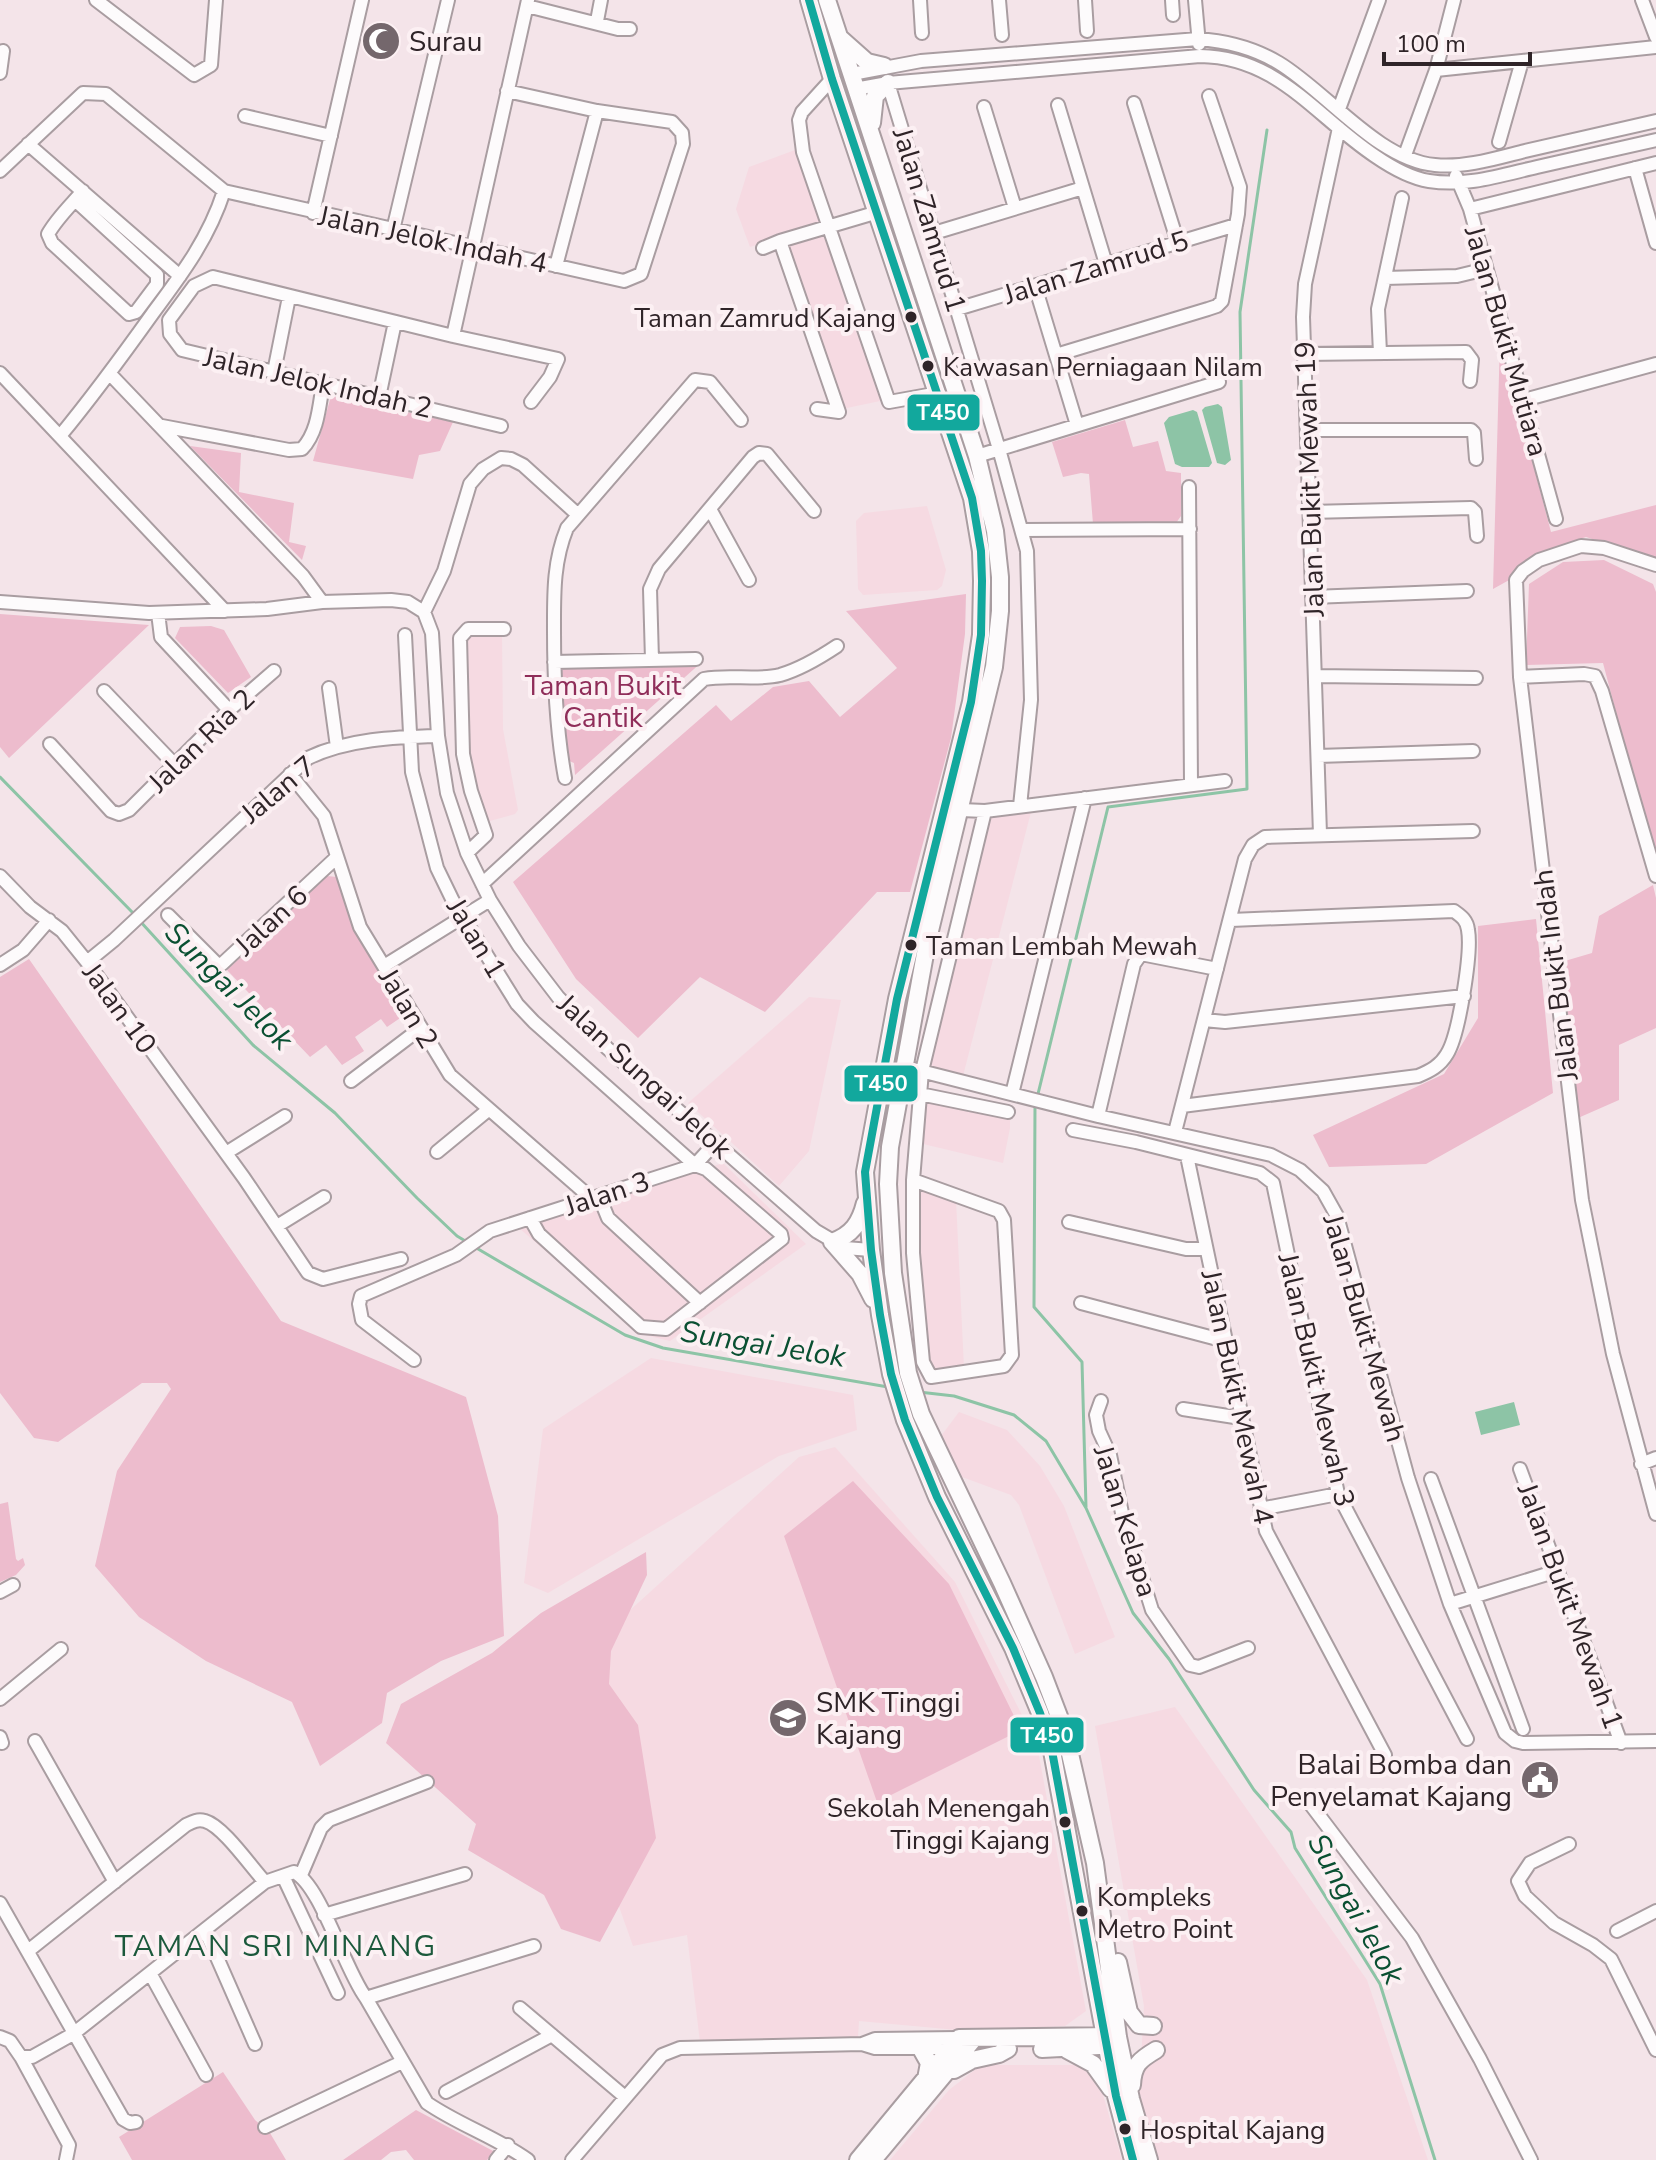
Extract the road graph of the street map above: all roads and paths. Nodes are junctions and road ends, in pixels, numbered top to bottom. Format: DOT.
graph roads {
  1 [pos="216,0"];
  2 [pos="362,0"];
  3 [pos="448,0"];
  4 [pos="601,0"];
  5 [pos="920,0"];
  6 [pos="999,0"];
  7 [pos="1085,0"];
  8 [pos="1172,0"];
  9 [pos="1195,0"];
  10 [pos="1379,0"];
  11 [pos="1454,0"];
  12 [pos="1642,0"];
  13 [pos="101,2"];
  14 [pos="816,2"];
  15 [pos="527,3"];
  16 [pos="1173,15"];
  17 [pos="597,21"];
  18 [pos="630,29"];
  19 [pos="1087,31"];
  20 [pos="922,33"];
  21 [pos="1002,35"];
  22 [pos="839,37"];
  23 [pos="1656,37"];
  24 [pos="1198,39"];
  25 [pos="1656,47"];
  26 [pos="3,51"];
  27 [pos="1200,56"];
  28 [pos="1522,61"];
  29 [pos="1436,70"];
  30 [pos="0,73"];
  31 [pos="886,74"];
  32 [pos="846,82"];
  33 [pos="507,91"];
  34 [pos="1209,96"];
  35 [pos="1134,103"];
  36 [pos="1058,105"];
  37 [pos="984,107"];
  38 [pos="1339,109"];
  39 [pos="597,111"];
  40 [pos="245,116"];
  41 [pos="1656,121"];
  42 [pos="1339,128"];
  43 [pos="331,136"];
  44 [pos="873,140"];
  45 [pos="1656,140"];
  46 [pos="1499,142"];
  47 [pos="28,144"];
  48 [pos="1405,155"];
  49 [pos="1656,163"];
  50 [pos="1454,165"];
  51 [pos="1635,168"];
  52 [pos="0,171"];
  53 [pos="1457,183"];
  54 [pos="1083,188"];
  55 [pos="224,191"];
  56 [pos="79,196"];
  57 [pos="1402,198"];
  58 [pos="1015,208"];
  59 [pos="1470,209"];
  60 [pos="878,212"];
  61 [pos="313,213"];
  62 [pos="1236,225"];
  63 [pos="829,227"];
  64 [pos="393,230"];
  65 [pos="934,233"];
  66 [pos="780,241"];
  67 [pos="1178,243"];
  68 [pos="1656,243"];
  69 [pos="474,248"];
  70 [pos="763,248"];
  71 [pos="1106,264"];
  72 [pos="556,266"];
  73 [pos="1486,269"];
  74 [pos="180,276"];
  75 [pos="1385,278"];
  76 [pos="1035,286"];
  77 [pos="289,297"];
  78 [pos="957,309"];
  79 [pos="395,322"];
  80 [pos="453,336"];
  81 [pos="1380,353"];
  82 [pos="1305,354"];
  83 [pos="1056,355"];
  84 [pos="1656,364"];
  85 [pos="274,372"];
  86 [pos="0,373"];
  87 [pos="110,374"];
  88 [pos="1470,381"];
  89 [pos="1219,382"];
  90 [pos="323,384"];
  91 [pos="939,393"];
  92 [pos="379,397"];
  93 [pos="1524,400"];
  94 [pos="531,402"];
  95 [pos="817,409"];
  96 [pos="741,420"];
  97 [pos="1077,425"];
  98 [pos="162,426"];
  99 [pos="501,426"];
  100 [pos="1307,430"];
  101 [pos="60,436"];
  102 [pos="999,449"];
  103 [pos="977,456"];
  104 [pos="1476,459"];
  105 [pos="1189,487"];
  106 [pos="710,509"];
  107 [pos="814,511"];
  108 [pos="1310,512"];
  109 [pos="577,514"];
  110 [pos="1556,519"];
  111 [pos="1190,529"];
  112 [pos="1023,530"];
  113 [pos="1477,536"];
  114 [pos="1656,565"];
  115 [pos="749,580"];
  116 [pos="1467,591"];
  117 [pos="1312,597"];
  118 [pos="0,602"];
  119 [pos="322,602"];
  120 [pos="225,611"];
  121 [pos="424,612"];
  122 [pos="158,613"];
  123 [pos="504,629"];
  124 [pos="405,635"];
  125 [pos="837,646"];
  126 [pos="696,659"];
  127 [pos="652,660"];
  128 [pos="554,662"];
  129 [pos="274,671"];
  130 [pos="1315,676"];
  131 [pos="1520,677"];
  132 [pos="1476,678"];
  133 [pos="329,688"];
  134 [pos="104,691"];
  135 [pos="229,710"];
  136 [pos="438,736"];
  137 [pos="409,737"];
  138 [pos="50,744"];
  139 [pos="337,747"];
  140 [pos="1473,751"];
  141 [pos="1318,756"];
  142 [pos="174,764"];
  143 [pos="290,774"];
  144 [pos="565,778"];
  145 [pos="1225,781"];
  146 [pos="1191,785"];
  147 [pos="1085,798"];
  148 [pos="1020,806"];
  149 [pos="961,810"];
  150 [pos="985,811"];
  151 [pos="1473,831"];
  152 [pos="1320,834"];
  153 [pos="467,853"];
  154 [pos="337,857"];
  155 [pos="0,876"];
  156 [pos="1656,876"];
  157 [pos="482,884"];
  158 [pos="490,900"];
  159 [pos="168,915"];
  160 [pos="464,917"];
  161 [pos="49,920"];
  162 [pos="1231,920"];
  163 [pos="87,962"];
  164 [pos="0,965"];
  165 [pos="384,966"];
  166 [pos="1217,969"];
  167 [pos="1464,996"];
  168 [pos="897,999"];
  169 [pos="1204,1020"];
  170 [pos="421,1028"];
  171 [pos="914,1069"];
  172 [pos="351,1081"];
  173 [pos="920,1094"];
  174 [pos="878,1096"];
  175 [pos="1019,1096"];
  176 [pos="1182,1106"];
  177 [pos="488,1110"];
  178 [pos="1008,1112"];
  179 [pos="285,1116"];
  180 [pos="1098,1116"];
  181 [pos="1140,1126"];
  182 [pos="1073,1130"];
  183 [pos="1175,1132"];
  184 [pos="716,1142"];
  185 [pos="1136,1142"];
  186 [pos="437,1152"];
  187 [pos="226,1153"];
  188 [pos="1187,1156"];
  189 [pos="695,1165"];
  190 [pos="913,1180"];
  191 [pos="888,1184"];
  192 [pos="867,1194"];
  193 [pos="324,1197"];
  194 [pos="595,1197"];
  195 [pos="530,1218"];
  196 [pos="1069,1222"];
  197 [pos="277,1226"];
  198 [pos="832,1242"];
  199 [pos="1206,1249"];
  200 [pos="871,1250"];
  201 [pos="401,1259"];
  202 [pos="700,1303"];
  203 [pos="1081,1303"];
  204 [pos="880,1315"];
  205 [pos="1225,1341"];
  206 [pos="904,1348"];
  207 [pos="414,1360"];
  208 [pos="1101,1401"];
  209 [pos="1183,1409"];
  210 [pos="916,1417"];
  211 [pos="1241,1418"];
  212 [pos="1656,1458"];
  213 [pos="1641,1464"];
  214 [pos="1520,1469"];
  215 [pos="1431,1479"];
  216 [pos="1338,1494"];
  217 [pos="937,1497"];
  218 [pos="1260,1509"];
  219 [pos="1656,1514"];
  220 [pos="1557,1571"];
  221 [pos="1002,1583"];
  222 [pos="13,1585"];
  223 [pos="0,1592"];
  224 [pos="1474,1596"];
  225 [pos="1450,1604"];
  226 [pos="1248,1648"];
  227 [pos="61,1649"];
  228 [pos="0,1699"];
  229 [pos="1523,1729"];
  230 [pos="1467,1739"];
  231 [pos="35,1741"];
  232 [pos="1656,1741"];
  233 [pos="1621,1743"];
  234 [pos="1385,1755"];
  235 [pos="427,1782"];
  236 [pos="1308,1801"];
  237 [pos="1569,1844"];
  238 [pos="1095,1863"];
  239 [pos="293,1874"];
  240 [pos="465,1874"];
  241 [pos="115,1882"];
  242 [pos="265,1882"];
  243 [pos="0,1903"];
  244 [pos="1656,1911"];
  245 [pos="324,1915"];
  246 [pos="205,1930"];
  247 [pos="1617,1931"];
  248 [pos="534,1946"];
  249 [pos="28,1951"];
  250 [pos="150,1973"];
  251 [pos="338,1993"];
  252 [pos="1097,1994"];
  253 [pos="366,1998"];
  254 [pos="520,2008"];
  255 [pos="1153,2026"];
  256 [pos="73,2034"];
  257 [pos="552,2035"];
  258 [pos="0,2037"];
  259 [pos="1112,2041"];
  260 [pos="1065,2043"];
  261 [pos="255,2044"];
  262 [pos="862,2044"];
  263 [pos="963,2044"];
  264 [pos="920,2047"];
  265 [pos="1008,2049"];
  266 [pos="1156,2050"];
  267 [pos="1656,2050"];
  268 [pos="26,2060"];
  269 [pos="402,2062"];
  270 [pos="206,2075"];
  271 [pos="944,2076"];
  272 [pos="925,2080"];
  273 [pos="446,2092"];
  274 [pos="625,2097"];
  275 [pos="1123,2098"];
  276 [pos="136,2122"];
  277 [pos="265,2127"];
  278 [pos="508,2145"];
  279 [pos="66,2160"];
  280 [pos="496,2160"];
  281 [pos="528,2160"];
  282 [pos="572,2160"];
  283 [pos="858,2160"];
  284 [pos="873,2160"];
  285 [pos="1133,2160"];
  286 [pos="1149,2160"];
  287 [pos="1531,2160"];
  1 -- 13 [label="street"];
  2 -- 43 [label="street"];
  3 -- 64 [label="street"];
  4 -- 17 [label="street"];
  5 -- 20 [label="street"];
  6 -- 21 [label="street"];
  7 -- 19 [label="street"];
  8 -- 16 [label="street"];
  9 -- 24 [label="street"];
  10 -- 38 [label="street"];
  11 -- 29 [label="street"];
  12 -- 23 [label="street"];
  14 -- 22 [label="main road"];
  14 -- 32 [label="main road"];
  15 -- 17 [label="street"];
  15 -- 33 [label="street"];
  17 -- 18 [label="street"];
  22 -- 31 [label="main road"];
  22 -- 32 [label="main road"];
  24 -- 27 [label="street"];
  24 -- 31 [label="street"];
  24 -- 38 [label="street"];
  25 -- 28 [label="street"];
  26 -- 30 [label="street"];
  27 -- 31 [label="street"];
  27 -- 42 [label="street"];
  28 -- 29 [label="street"];
  28 -- 46 [label="street"];
  29 -- 48 [label="street"];
  31 -- 32 [label="street"];
  31 -- 44 [label="main road"];
  31 -- 65 [label="street, Jalan Zamrud 1"];
  32 -- 44 [label="main road"];
  32 -- 60 [label="main road"];
  32 -- 63 [label="street"];
  33 -- 39 [label="street"];
  33 -- 69 [label="street"];
  34 -- 62 [label="street"];
  35 -- 67 [label="street"];
  36 -- 54 [label="street"];
  37 -- 58 [label="street"];
  38 -- 48 [label="street"];
  39 -- 72 [label="street"];
  39 -- 72 [label="street, Jalan Jelok Indah 4"];
  40 -- 43 [label="street"];
  41 -- 50 [label="street"];
  42 -- 53 [label="street"];
  42 -- 82 [label="street, Jalan Bukit Mewah 19"];
  43 -- 61 [label="street"];
  44 -- 103 [label="main road"];
  45 -- 53 [label="street"];
  47 -- 52 [label="street"];
  47 -- 55 [label="street"];
  47 -- 56 [label="street"];
  48 -- 50 [label="street"];
  49 -- 51 [label="street"];
  50 -- 53 [label="street, Jalan Bukit Mutiara"];
  51 -- 59 [label="street"];
  51 -- 68 [label="street"];
  53 -- 59 [label="street, Jalan Bukit Mutiara"];
  54 -- 58 [label="street"];
  54 -- 71 [label="street"];
  55 -- 61 [label="street, Jalan Jelok Indah 4"];
  55 -- 74 [label="street"];
  56 -- 56 [label="street"];
  56 -- 74 [label="street"];
  57 -- 75 [label="street"];
  58 -- 65 [label="street"];
  59 -- 73 [label="street, Jalan Bukit Mutiara"];
  60 -- 63 [label="street"];
  60 -- 91 [label="main road"];
  61 -- 64 [label="street, Jalan Jelok Indah 4"];
  62 -- 67 [label="street, Jalan Zamrud 5"];
  62 -- 83 [label="street"];
  63 -- 66 [label="street"];
  63 -- 91 [label="street"];
  64 -- 69 [label="street, Jalan Jelok Indah 4"];
  65 -- 78 [label="street, Jalan Zamrud 1"];
  66 -- 70 [label="street"];
  66 -- 95 [label="street"];
  67 -- 71 [label="street, Jalan Zamrud 5"];
  69 -- 72 [label="street, Jalan Jelok Indah 4"];
  69 -- 80 [label="street"];
  71 -- 76 [label="street, Jalan Zamrud 5"];
  73 -- 75 [label="street"];
  73 -- 93 [label="street, Jalan Bukit Mutiara"];
  74 -- 87 [label="street"];
  75 -- 81 [label="street"];
  76 -- 78 [label="street, Jalan Zamrud 5"];
  76 -- 83 [label="street"];
  77 -- 79 [label="street"];
  77 -- 85 [label="street"];
  77 -- 85 [label="street, Jalan Jelok Indah 2"];
  78 -- 102 [label="street, Jalan Zamrud 1"];
  79 -- 80 [label="street"];
  79 -- 92 [label="street"];
  80 -- 94 [label="street"];
  81 -- 82 [label="street"];
  81 -- 88 [label="street"];
  82 -- 100 [label="street, Jalan Bukit Mewah 19"];
  83 -- 97 [label="street"];
  84 -- 93 [label="street"];
  85 -- 90 [label="street, Jalan Jelok Indah 2"];
  86 -- 101 [label="street"];
  87 -- 98 [label="street"];
  87 -- 101 [label="street"];
  89 -- 97 [label="street"];
  90 -- 92 [label="street, Jalan Jelok Indah 2"];
  90 -- 98 [label="street"];
  91 -- 168 [label="main road"];
  92 -- 99 [label="street, Jalan Jelok Indah 2"];
  93 -- 110 [label="street, Jalan Bukit Mutiara"];
  96 -- 109 [label="street"];
  97 -- 102 [label="street"];
  98 -- 119 [label="street"];
  100 -- 104 [label="street"];
  100 -- 108 [label="street, Jalan Bukit Mewah 19"];
  101 -- 120 [label="street"];
  102 -- 103 [label="street"];
  102 -- 112 [label="street, Jalan Zamrud 1"];
  103 -- 149 [label="main road"];
  105 -- 111 [label="street"];
  106 -- 107 [label="street"];
  106 -- 115 [label="street"];
  106 -- 127 [label="street"];
  108 -- 113 [label="street"];
  108 -- 117 [label="street, Jalan Bukit Mewah 19"];
  109 -- 121 [label="street"];
  109 -- 128 [label="street"];
  111 -- 112 [label="street"];
  111 -- 146 [label="street"];
  112 -- 148 [label="street, Jalan Zamrud 1"];
  114 -- 131 [label="street, Jalan Bukit Indah"];
  116 -- 117 [label="street"];
  117 -- 130 [label="street, Jalan Bukit Mewah 19"];
  118 -- 122 [label="street"];
  119 -- 120 [label="street"];
  119 -- 121 [label="street"];
  120 -- 122 [label="street"];
  121 -- 136 [label="street, Jalan Sungai Jelok"];
  122 -- 135 [label="street"];
  123 -- 153 [label="street"];
  124 -- 137 [label="street, Jalan 1"];
  125 -- 157 [label="street"];
  126 -- 127 [label="street"];
  127 -- 128 [label="street"];
  128 -- 144 [label="street"];
  129 -- 135 [label="street, Jalan Ria 2"];
  130 -- 132 [label="street"];
  130 -- 141 [label="street, Jalan Bukit Mewah 19"];
  131 -- 156 [label="street"];
  131 -- 213 [label="street, Jalan Bukit Indah"];
  133 -- 139 [label="street"];
  134 -- 142 [label="street"];
  135 -- 142 [label="street, Jalan Ria 2"];
  136 -- 137 [label="street, Jalan 7"];
  136 -- 153 [label="street, Jalan Sungai Jelok"];
  137 -- 139 [label="street, Jalan 7"];
  137 -- 160 [label="street, Jalan 1"];
  138 -- 142 [label="street, Jalan Ria 2"];
  139 -- 143 [label="street, Jalan 7"];
  140 -- 141 [label="street"];
  141 -- 152 [label="street, Jalan Bukit Mewah 19"];
  143 -- 154 [label="street, Jalan 2"];
  143 -- 163 [label="street, Jalan 7"];
  145 -- 146 [label="street"];
  146 -- 147 [label="street"];
  147 -- 148 [label="street"];
  147 -- 175 [label="street"];
  148 -- 150 [label="street"];
  149 -- 150 [label="street"];
  149 -- 171 [label="main road"];
  150 -- 171 [label="street"];
  151 -- 152 [label="street"];
  152 -- 162 [label="street"];
  153 -- 157 [label="street, Jalan Sungai Jelok"];
  154 -- 159 [label="street, Jalan 6"];
  154 -- 165 [label="street, Jalan 2"];
  155 -- 161 [label="street, Jalan 10"];
  157 -- 158 [label="street, Jalan Sungai Jelok"];
  158 -- 160 [label="street"];
  158 -- 184 [label="street, Jalan Sungai Jelok"];
  160 -- 165 [label="street"];
  160 -- 189 [label="street, Jalan 1"];
  161 -- 163 [label="street, Jalan 10"];
  161 -- 164 [label="street"];
  162 -- 166 [label="street"];
  162 -- 167 [label="street"];
  163 -- 187 [label="street, Jalan 10"];
  165 -- 170 [label="street, Jalan 2"];
  166 -- 169 [label="street"];
  166 -- 180 [label="street"];
  167 -- 169 [label="street"];
  167 -- 176 [label="street"];
  168 -- 171 [label="main road"];
  168 -- 174 [label="main road"];
  169 -- 176 [label="street"];
  170 -- 172 [label="street"];
  170 -- 177 [label="street, Jalan 2"];
  171 -- 173 [label="street"];
  171 -- 174 [label="main road"];
  171 -- 175 [label="street, Jalan Bukit Mewah"];
  171 -- 191 [label="main road"];
  173 -- 178 [label="street"];
  173 -- 190 [label="street"];
  174 -- 192 [label="main road"];
  175 -- 180 [label="street, Jalan Bukit Mewah"];
  176 -- 183 [label="street"];
  177 -- 186 [label="street"];
  177 -- 194 [label="street, Jalan 2"];
  179 -- 187 [label="street"];
  180 -- 181 [label="street, Jalan Bukit Mewah"];
  181 -- 183 [label="street, Jalan Bukit Mewah"];
  181 -- 185 [label="street"];
  182 -- 185 [label="street"];
  183 -- 225 [label="street, Jalan Bukit Mewah"];
  184 -- 189 [label="street, Jalan 3"];
  184 -- 198 [label="street, Jalan Sungai Jelok"];
  185 -- 188 [label="street"];
  187 -- 197 [label="street, Jalan 10"];
  188 -- 199 [label="street, Jalan Bukit Mewah 4"];
  188 -- 216 [label="street, Jalan Bukit Mewah 3"];
  189 -- 194 [label="street, Jalan 3"];
  189 -- 202 [label="street, Jalan 1"];
  190 -- 190 [label="street"];
  191 -- 200 [label="main road"];
  191 -- 206 [label="main road"];
  192 -- 198 [label="main road"];
  192 -- 200 [label="main road"];
  193 -- 197 [label="street"];
  194 -- 195 [label="street, Jalan 3"];
  194 -- 202 [label="street, Jalan 2"];
  195 -- 202 [label="street"];
  195 -- 207 [label="street, Jalan 3"];
  196 -- 199 [label="street"];
  197 -- 201 [label="street, Jalan 10"];
  198 -- 200 [label="street, Jalan Sungai Jelok"];
  198 -- 204 [label="main road"];
  199 -- 205 [label="street, Jalan Bukit Mewah 4"];
  200 -- 204 [label="main road"];
  200 -- 206 [label="main road"];
  203 -- 205 [label="street"];
  204 -- 210 [label="main road"];
  205 -- 211 [label="street, Jalan Bukit Mewah 4"];
  206 -- 210 [label="main road"];
  208 -- 226 [label="street, Jalan Kelapa"];
  209 -- 211 [label="street"];
  210 -- 217 [label="main road"];
  210 -- 221 [label="main road"];
  211 -- 218 [label="street, Jalan Bukit Mewah 4"];
  212 -- 213 [label="street"];
  213 -- 219 [label="street, Jalan Bukit Indah"];
  214 -- 220 [label="street, Jalan Bukit Mewah 1"];
  215 -- 224 [label="street"];
  216 -- 218 [label="street"];
  216 -- 230 [label="street, Jalan Bukit Mewah 3"];
  217 -- 221 [label="main road"];
  217 -- 252 [label="main road"];
  218 -- 234 [label="street, Jalan Bukit Mewah 4"];
  220 -- 224 [label="street"];
  220 -- 233 [label="street, Jalan Bukit Mewah 1"];
  221 -- 238 [label="main road"];
  222 -- 223 [label="street"];
  224 -- 225 [label="street"];
  224 -- 229 [label="street"];
  225 -- 233 [label="street, Jalan Bukit Mewah"];
  227 -- 228 [label="street"];
  231 -- 241 [label="street"];
  232 -- 233 [label="street, Jalan Bukit Mewah"];
  235 -- 239 [label="street"];
  236 -- 287 [label="street"];
  237 -- 267 [label="street"];
  238 -- 255 [label="main road"];
  238 -- 259 [label="main road"];
  239 -- 242 [label="street"];
  239 -- 245 [label="street"];
  239 -- 251 [label="street"];
  240 -- 245 [label="street"];
  241 -- 242 [label="street"];
  241 -- 249 [label="street"];
  242 -- 246 [label="street"];
  243 -- 249 [label="street"];
  244 -- 247 [label="street"];
  245 -- 253 [label="street"];
  246 -- 250 [label="street"];
  246 -- 261 [label="street"];
  248 -- 253 [label="street"];
  249 -- 256 [label="street"];
  250 -- 256 [label="street"];
  250 -- 270 [label="street"];
  252 -- 259 [label="main road"];
  252 -- 260 [label="main road"];
  253 -- 269 [label="street"];
  254 -- 257 [label="street"];
  256 -- 268 [label="street"];
  256 -- 276 [label="street"];
  257 -- 273 [label="street"];
  257 -- 274 [label="street"];
  258 -- 268 [label="street"];
  259 -- 260 [label="main road"];
  259 -- 275 [label="main road"];
  260 -- 263 [label="main road"];
  260 -- 265 [label="main road"];
  260 -- 275 [label="main road"];
  262 -- 263 [label="street"];
  262 -- 264 [label="street"];
  262 -- 274 [label="street"];
  263 -- 264 [label="street"];
  263 -- 265 [label="main road"];
  263 -- 271 [label="main road"];
  263 -- 272 [label="main road"];
  264 -- 272 [label="main road"];
  265 -- 271 [label="main road"];
  266 -- 275 [label="main road"];
  268 -- 279 [label="street"];
  269 -- 277 [label="street"];
  269 -- 278 [label="street"];
  271 -- 284 [label="main road"];
  272 -- 283 [label="main road"];
  274 -- 282 [label="street"];
  275 -- 285 [label="main road"];
  275 -- 286 [label="main road"];
  278 -- 280 [label="street"];
  278 -- 281 [label="street"];
}
